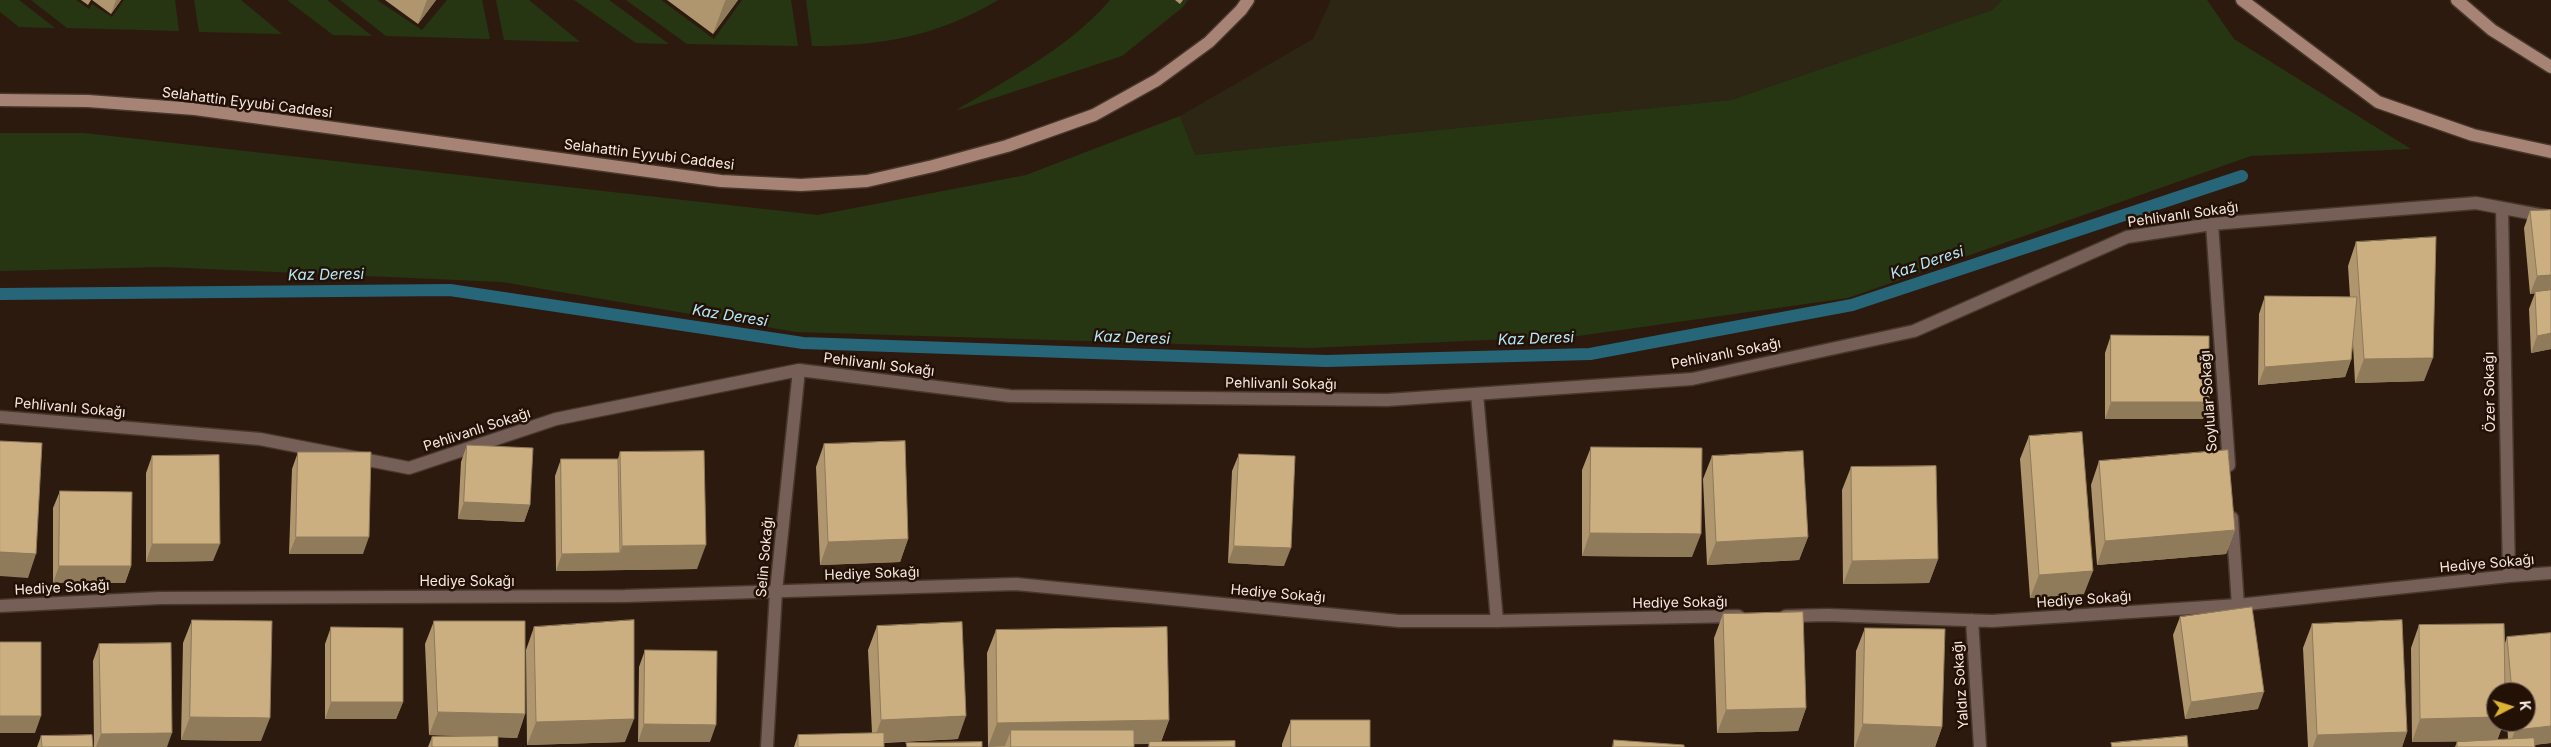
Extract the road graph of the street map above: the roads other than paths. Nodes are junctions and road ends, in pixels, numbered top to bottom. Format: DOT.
graph roads {
  1 [pos="1248,0"];
  2 [pos="2242,0"];
  3 [pos="2457,0"];
  4 [pos="2551,67"];
  5 [pos="0,100"];
  6 [pos="2551,152"];
  7 [pos="2502,208"];
  8 [pos="2551,217"];
  9 [pos="2212,224"];
  10 [pos="798,370"];
  11 [pos="1477,394"];
  12 [pos="0,418"];
  13 [pos="2230,478"];
  14 [pos="2232,508"];
  15 [pos="2551,573"];
  16 [pos="2509,576"];
  17 [pos="776,591"];
  18 [pos="2238,605"];
  19 [pos="0,606"];
  20 [pos="1750,616"];
  21 [pos="1769,616"];
  22 [pos="1972,620"];
  23 [pos="1497,621"];
  24 [pos="768,747"];
  25 [pos="1980,747"];
  1 -- 5 [label="main road, Selahattin Eyyubi Caddesi"];
  2 -- 6 [label="main road"];
  3 -- 4 [label="main road"];
  7 -- 8 [label="street, Pehlivanlı Sokağı"];
  7 -- 9 [label="street, Pehlivanlı Sokağı"];
  7 -- 16 [label="street, Özer Sokağı"];
  9 -- 11 [label="street, Pehlivanlı Sokağı"];
  9 -- 13 [label="street, Soylular Sokağı"];
  10 -- 11 [label="street, Pehlivanlı Sokağı"];
  10 -- 12 [label="street, Pehlivanlı Sokağı"];
  10 -- 17 [label="street, Selin Sokağı"];
  11 -- 23 [label="street"];
  14 -- 18 [label="street"];
  15 -- 16 [label="street, Hediye Sokağı"];
  16 -- 18 [label="street, Hediye Sokağı"];
  17 -- 19 [label="street, Hediye Sokağı"];
  17 -- 23 [label="street, Hediye Sokağı"];
  17 -- 24 [label="street, Selin Sokağı"];
  18 -- 22 [label="street, Hediye Sokağı"];
  20 -- 23 [label="street, Hediye Sokağı"];
  21 -- 22 [label="street, Hediye Sokağı"];
  22 -- 25 [label="street, Yaldız Sokağı"];
}
